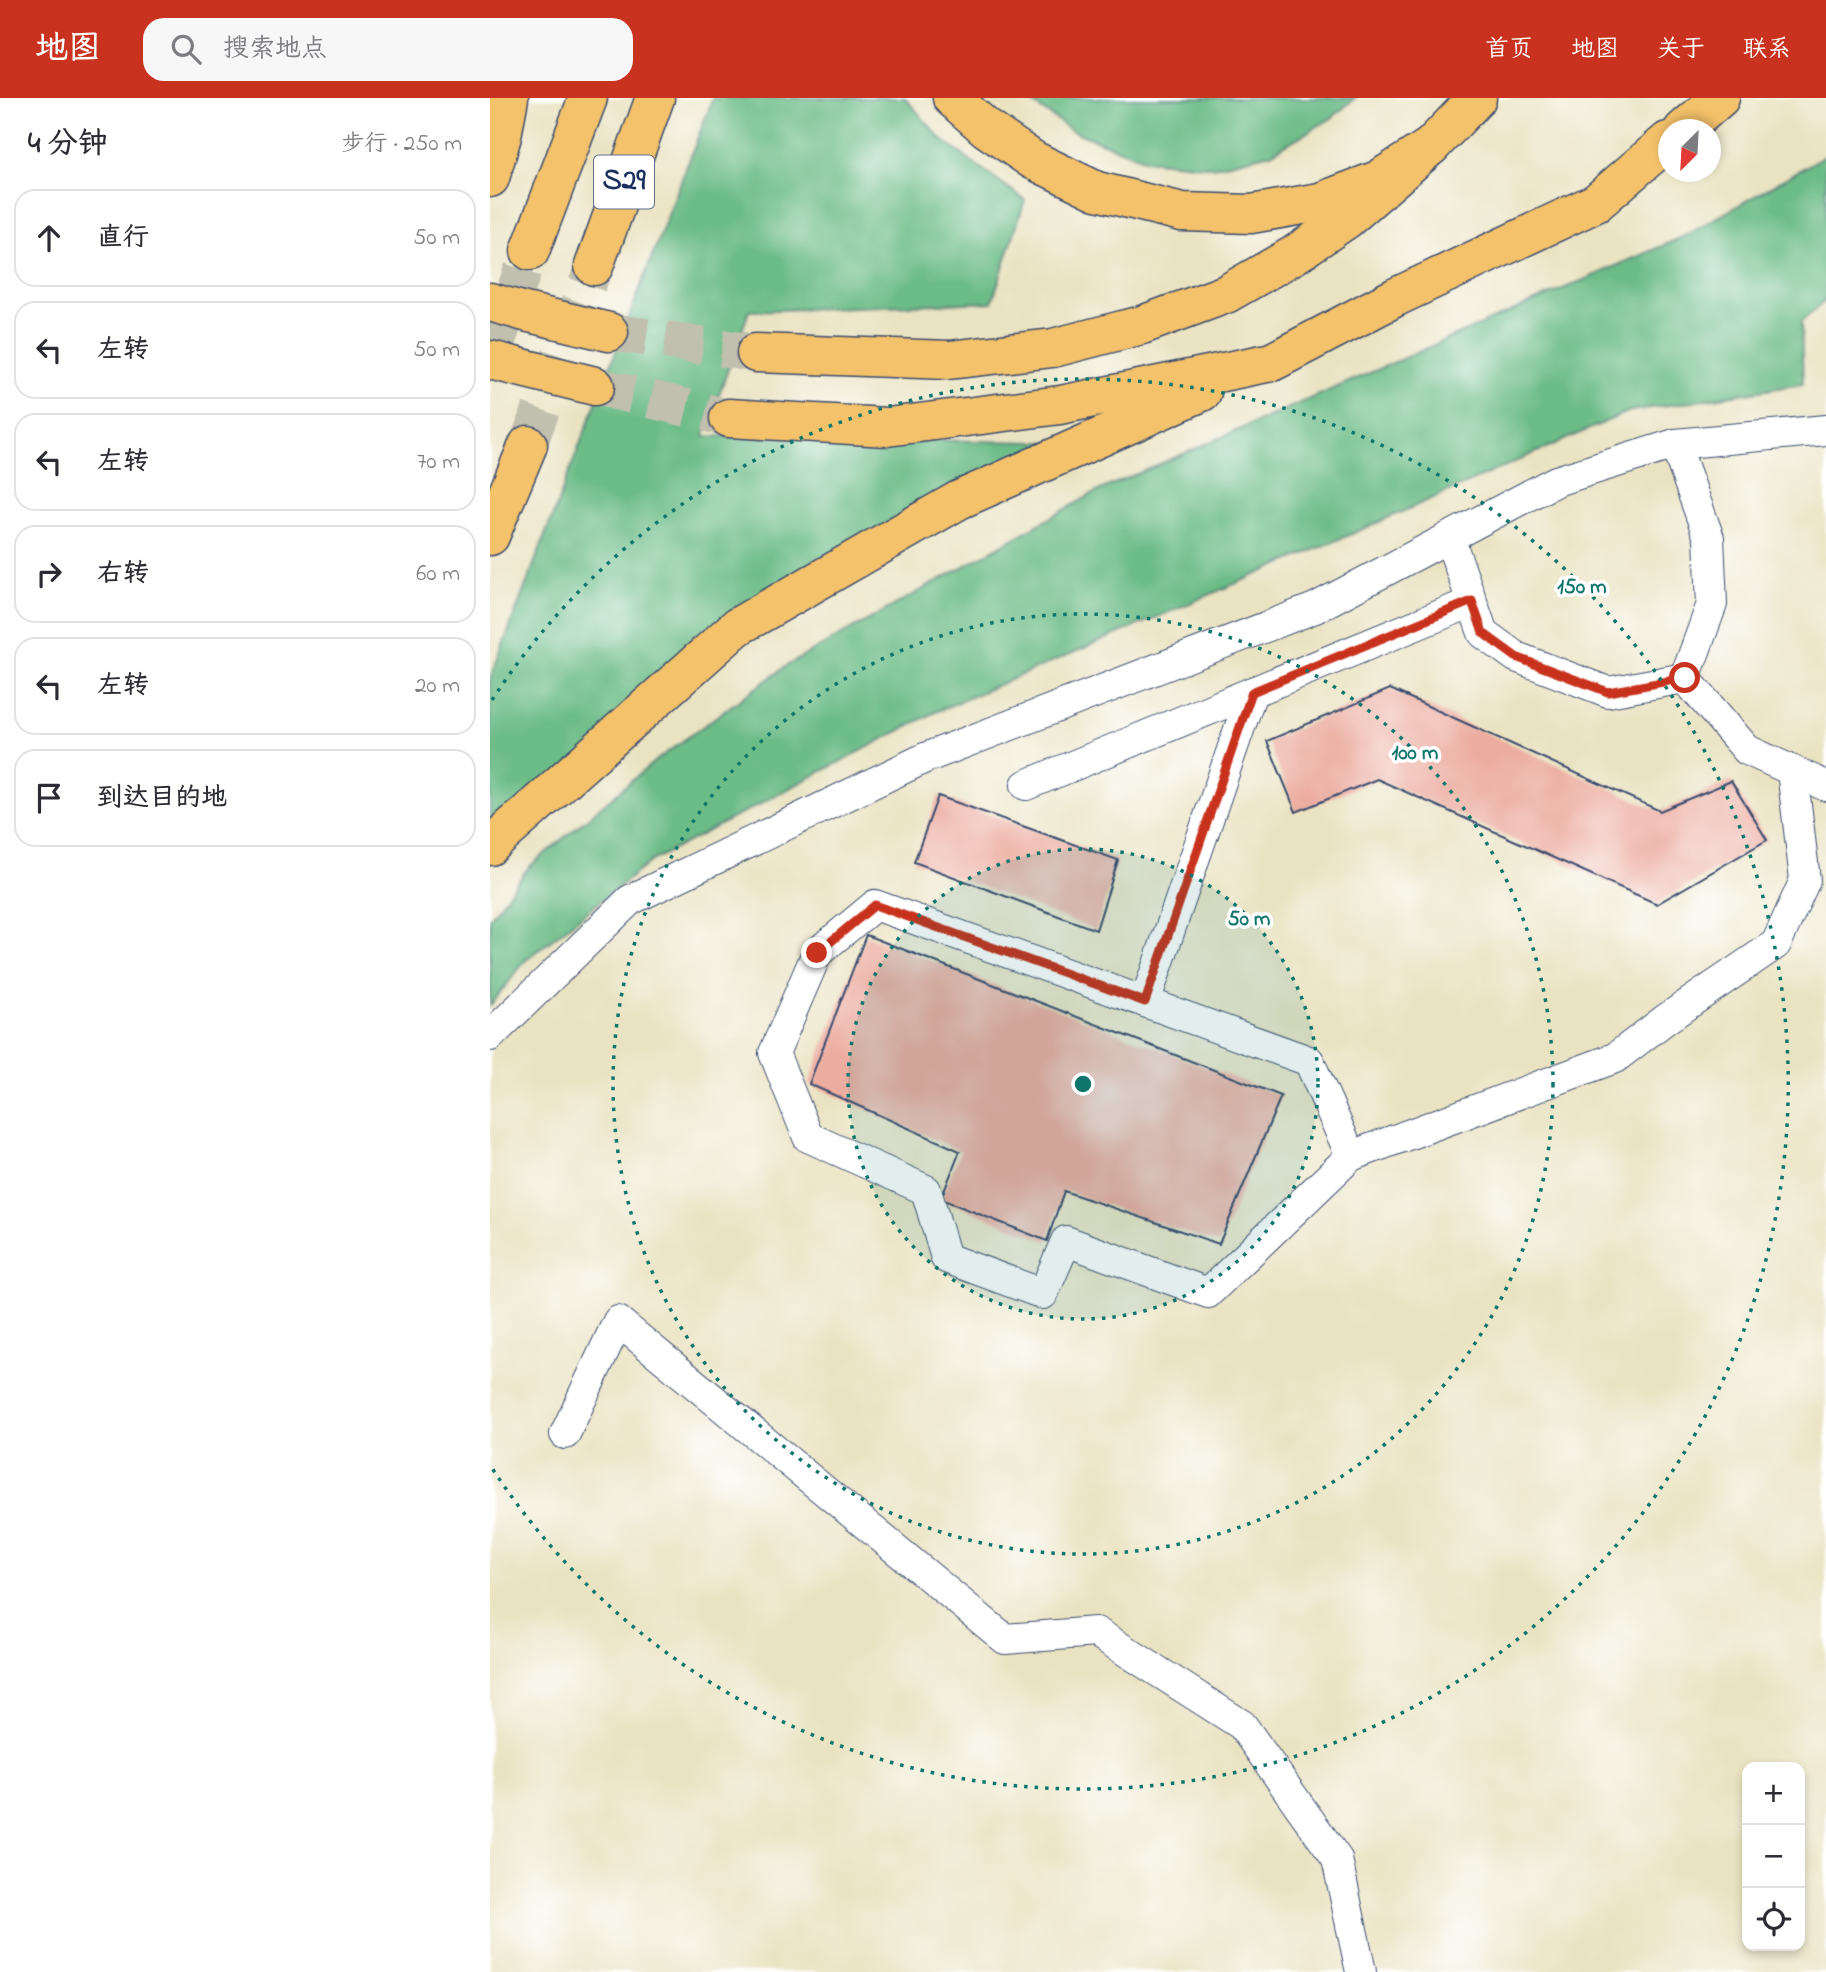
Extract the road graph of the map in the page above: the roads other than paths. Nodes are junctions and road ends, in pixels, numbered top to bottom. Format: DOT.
graph roads {
  1 [pos="509,98"];
  2 [pos="588,98"];
  3 [pos="654,98"];
  4 [pos="952,98"];
  5 [pos="1478,98"];
  6 [pos="1720,98"];
  7 [pos="1696,119"];
  8 [pos="1431,146"];
  9 [pos="1658,150"];
  10 [pos="490,178"];
  11 [pos="530,251"];
  12 [pos="594,266"];
  13 [pos="490,302"];
  14 [pos="609,332"];
  15 [pos="756,353"];
  16 [pos="490,360"];
  17 [pos="1272,362"];
  18 [pos="595,386"];
  19 [pos="729,418"];
  20 [pos="1826,430"];
  21 [pos="1675,444"];
  22 [pos="528,445"];
  23 [pos="490,536"];
  24 [pos="1450,537"];
  25 [pos="1472,601"];
  26 [pos="1685,678"];
  27 [pos="1252,692"];
  28 [pos="1792,771"];
  29 [pos="1026,785"];
  30 [pos="1826,786"];
  31 [pos="490,846"];
  32 [pos="1145,1002"];
  33 [pos="490,1036"];
  34 [pos="1351,1156"];
  35 [pos="565,1434"];
  36 [pos="1362,1972"];
  1 -- 10 [label="highway"];
  2 -- 11 [label="highway, S29"];
  3 -- 12 [label="highway, S29"];
  4 -- 8 [label="highway"];
  5 -- 8 [label="highway"];
  6 -- 7 [label="highway"];
  8 -- 15 [label="highway"];
  9 -- 17 [label="highway"];
  13 -- 14 [label="highway"];
  16 -- 18 [label="highway"];
  17 -- 19 [label="highway"];
  17 -- 31 [label="highway"];
  20 -- 21 [label="street"];
  21 -- 24 [label="street"];
  21 -- 26 [label="street"];
  22 -- 23 [label="highway"];
  24 -- 25 [label="street"];
  24 -- 33 [label="street"];
  25 -- 26 [label="street"];
  25 -- 27 [label="street"];
  26 -- 28 [label="street"];
  27 -- 29 [label="street"];
  27 -- 32 [label="street"];
  28 -- 30 [label="street"];
  28 -- 34 [label="street"];
  32 -- 34 [label="street"];
  32 -- 34 [label="street"];
  35 -- 36 [label="street"];
}
